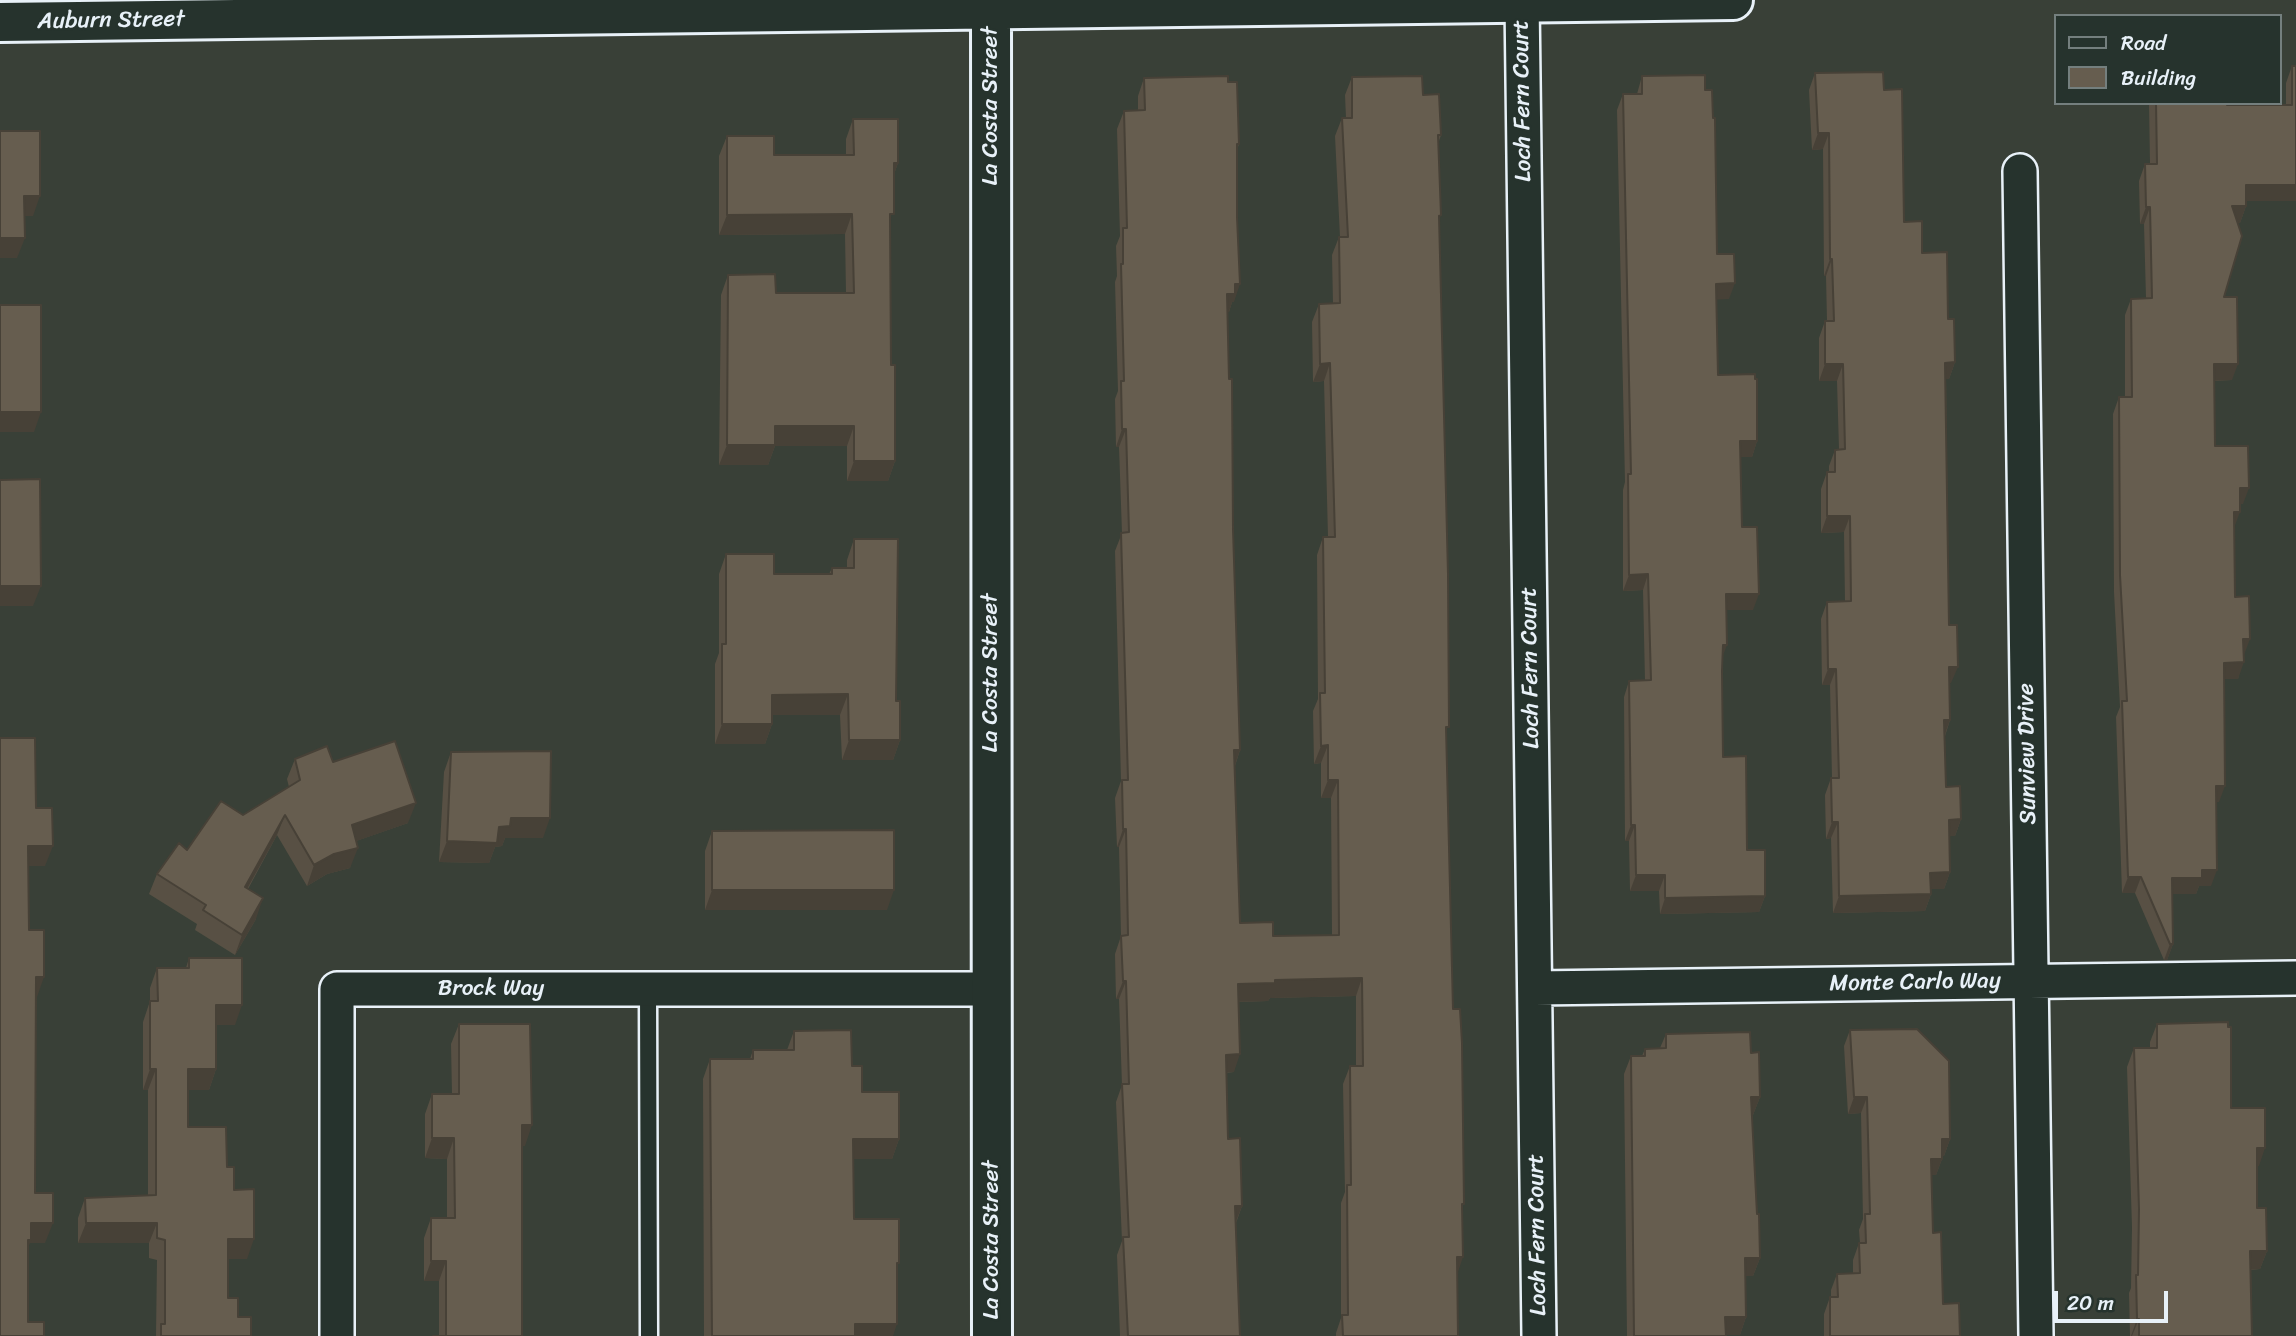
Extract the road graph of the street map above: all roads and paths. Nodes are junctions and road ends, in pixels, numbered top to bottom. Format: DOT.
graph roads {
  1 [pos="1733,0"];
  2 [pos="1522,1"];
  3 [pos="991,5"];
  4 [pos="389,8"];
  5 [pos="0,22"];
  6 [pos="2020,171"];
  7 [pos="2296,978"];
  8 [pos="2031,982"];
  9 [pos="1535,988"];
  10 [pos="648,989"];
  11 [pos="991,989"];
  12 [pos="337,1336"];
  13 [pos="649,1336"];
  14 [pos="992,1336"];
  15 [pos="1539,1336"];
  16 [pos="2036,1336"];
  1 -- 2 [label="main road, Auburn Street"];
  2 -- 3 [label="main road, Auburn Street"];
  2 -- 9 [label="street, Loch Fern Court"];
  3 -- 4 [label="main road, Auburn Street"];
  3 -- 11 [label="main road, La Costa Street"];
  4 -- 5 [label="main road, Auburn Street"];
  6 -- 8 [label="street, Sunview Drive"];
  7 -- 8 [label="street, Monte Carlo Way"];
  8 -- 9 [label="street, Monte Carlo Way"];
  8 -- 16 [label="street, Sunview Drive"];
  9 -- 15 [label="street, Loch Fern Court"];
  10 -- 11 [label="street, Brock Way"];
  10 -- 12 [label="street, Brock Way"];
  10 -- 13 [label="lane"];
  11 -- 14 [label="main road, La Costa Street"];
}
